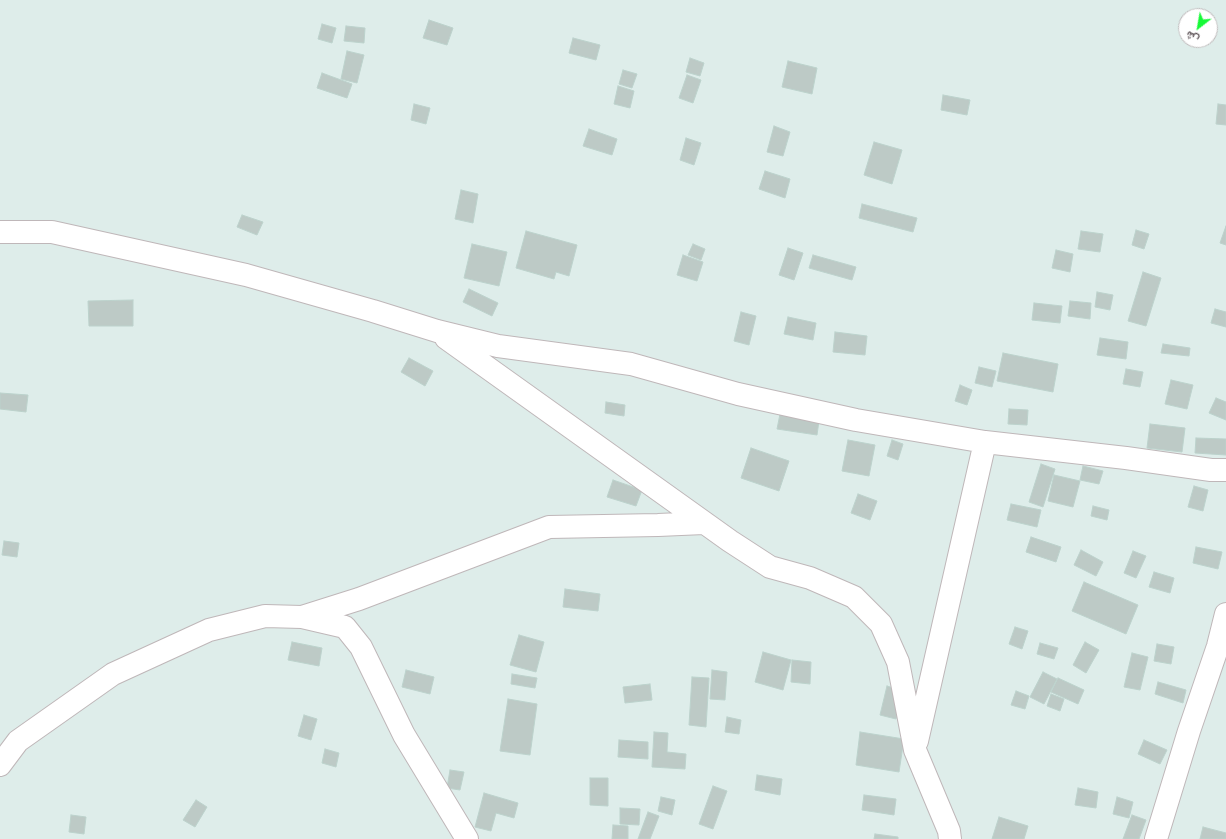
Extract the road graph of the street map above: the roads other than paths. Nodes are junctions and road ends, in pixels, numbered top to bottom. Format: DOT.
graph roads {
  1 [pos="0,232"];
  2 [pos="436,331"];
  3 [pos="985,442"];
  4 [pos="1226,470"];
  5 [pos="704,523"];
  6 [pos="1226,614"];
  7 [pos="302,617"];
  8 [pos="915,750"];
  9 [pos="0,765"];
  10 [pos="467,839"];
  11 [pos="950,839"];
  12 [pos="1156,839"];
  1 -- 2 [label="street"];
  2 -- 3 [label="street"];
  2 -- 5 [label="street"];
  3 -- 4 [label="street"];
  3 -- 8 [label="street"];
  5 -- 7 [label="street"];
  5 -- 8 [label="street"];
  6 -- 12 [label="street"];
  7 -- 9 [label="street"];
  7 -- 10 [label="street"];
  8 -- 11 [label="street"];
}
